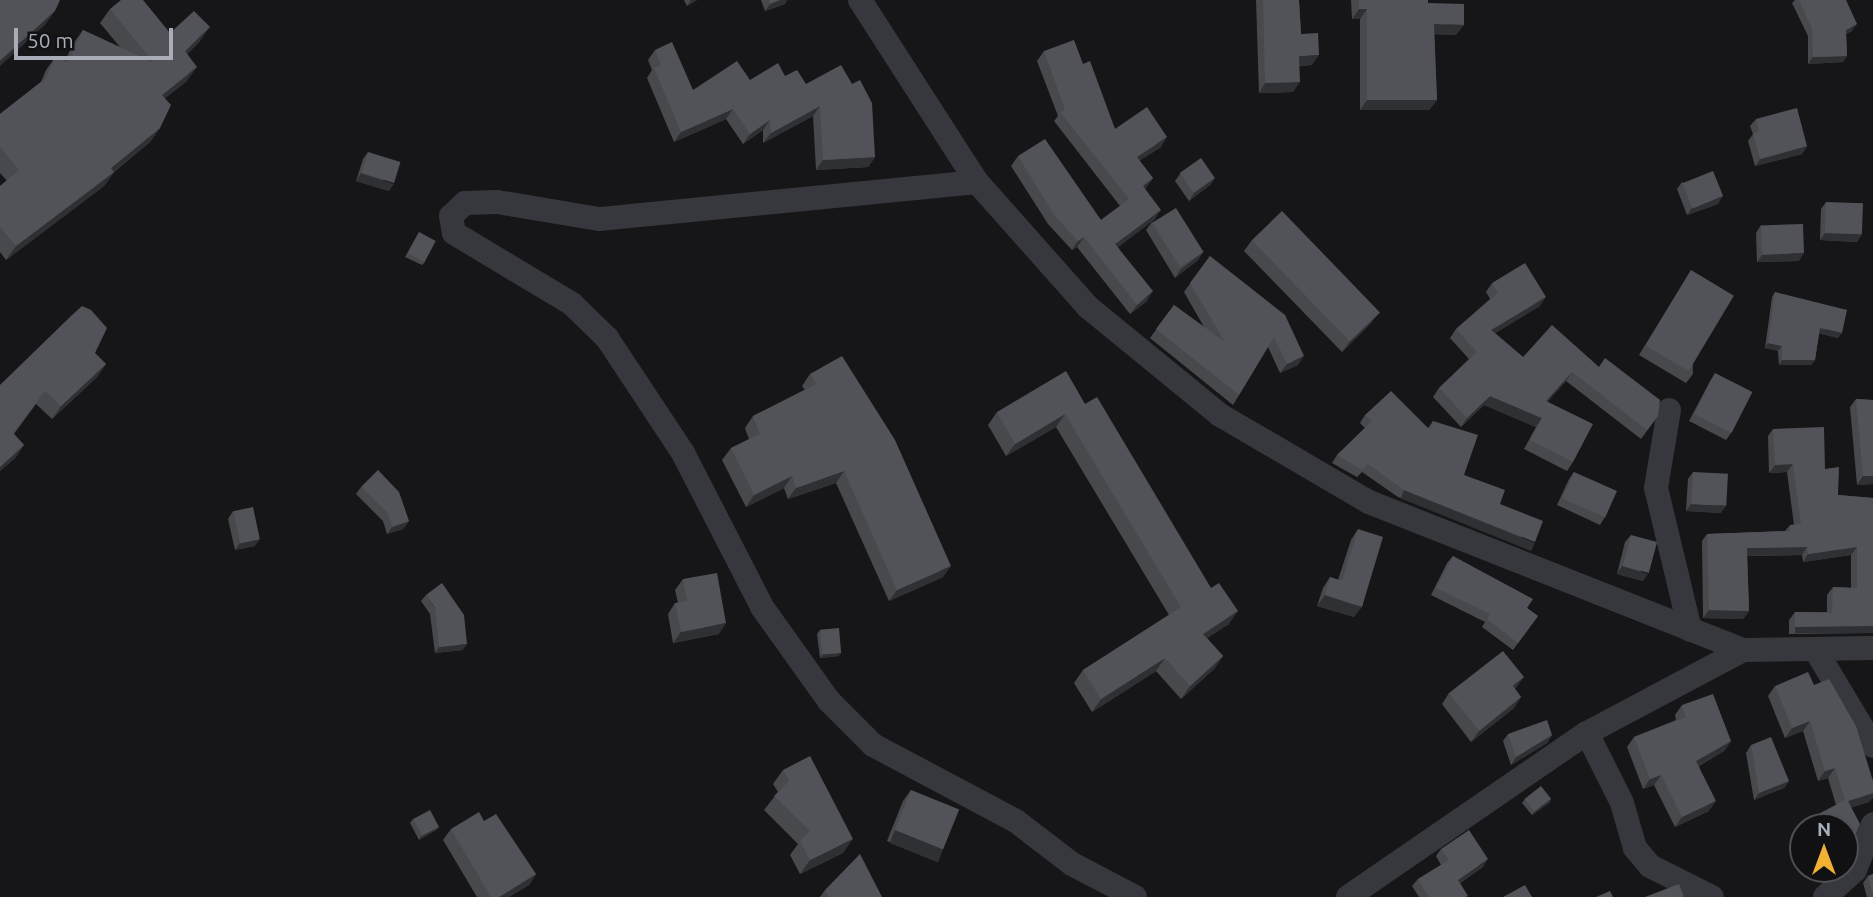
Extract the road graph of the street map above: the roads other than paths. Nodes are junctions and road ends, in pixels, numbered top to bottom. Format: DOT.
graph roads {
  1 [pos="860,0"];
  2 [pos="977,182"];
  3 [pos="1669,410"];
  4 [pos="1690,630"];
  5 [pos="1873,648"];
  6 [pos="1815,649"];
  7 [pos="1743,650"];
  8 [pos="1587,733"];
  9 [pos="1873,746"];
  10 [pos="1873,824"];
  11 [pos="1369,888"];
  12 [pos="1135,897"];
  13 [pos="1348,897"];
  14 [pos="1712,897"];
  15 [pos="1825,897"];
  1 -- 2 [label="street"];
  2 -- 4 [label="street"];
  2 -- 12 [label="street"];
  3 -- 4 [label="street"];
  4 -- 7 [label="street"];
  5 -- 6 [label="street"];
  6 -- 7 [label="street"];
  6 -- 9 [label="street"];
  7 -- 8 [label="street"];
  8 -- 11 [label="street"];
  8 -- 14 [label="street"];
  10 -- 15 [label="street"];
  11 -- 13 [label="street"];
}
